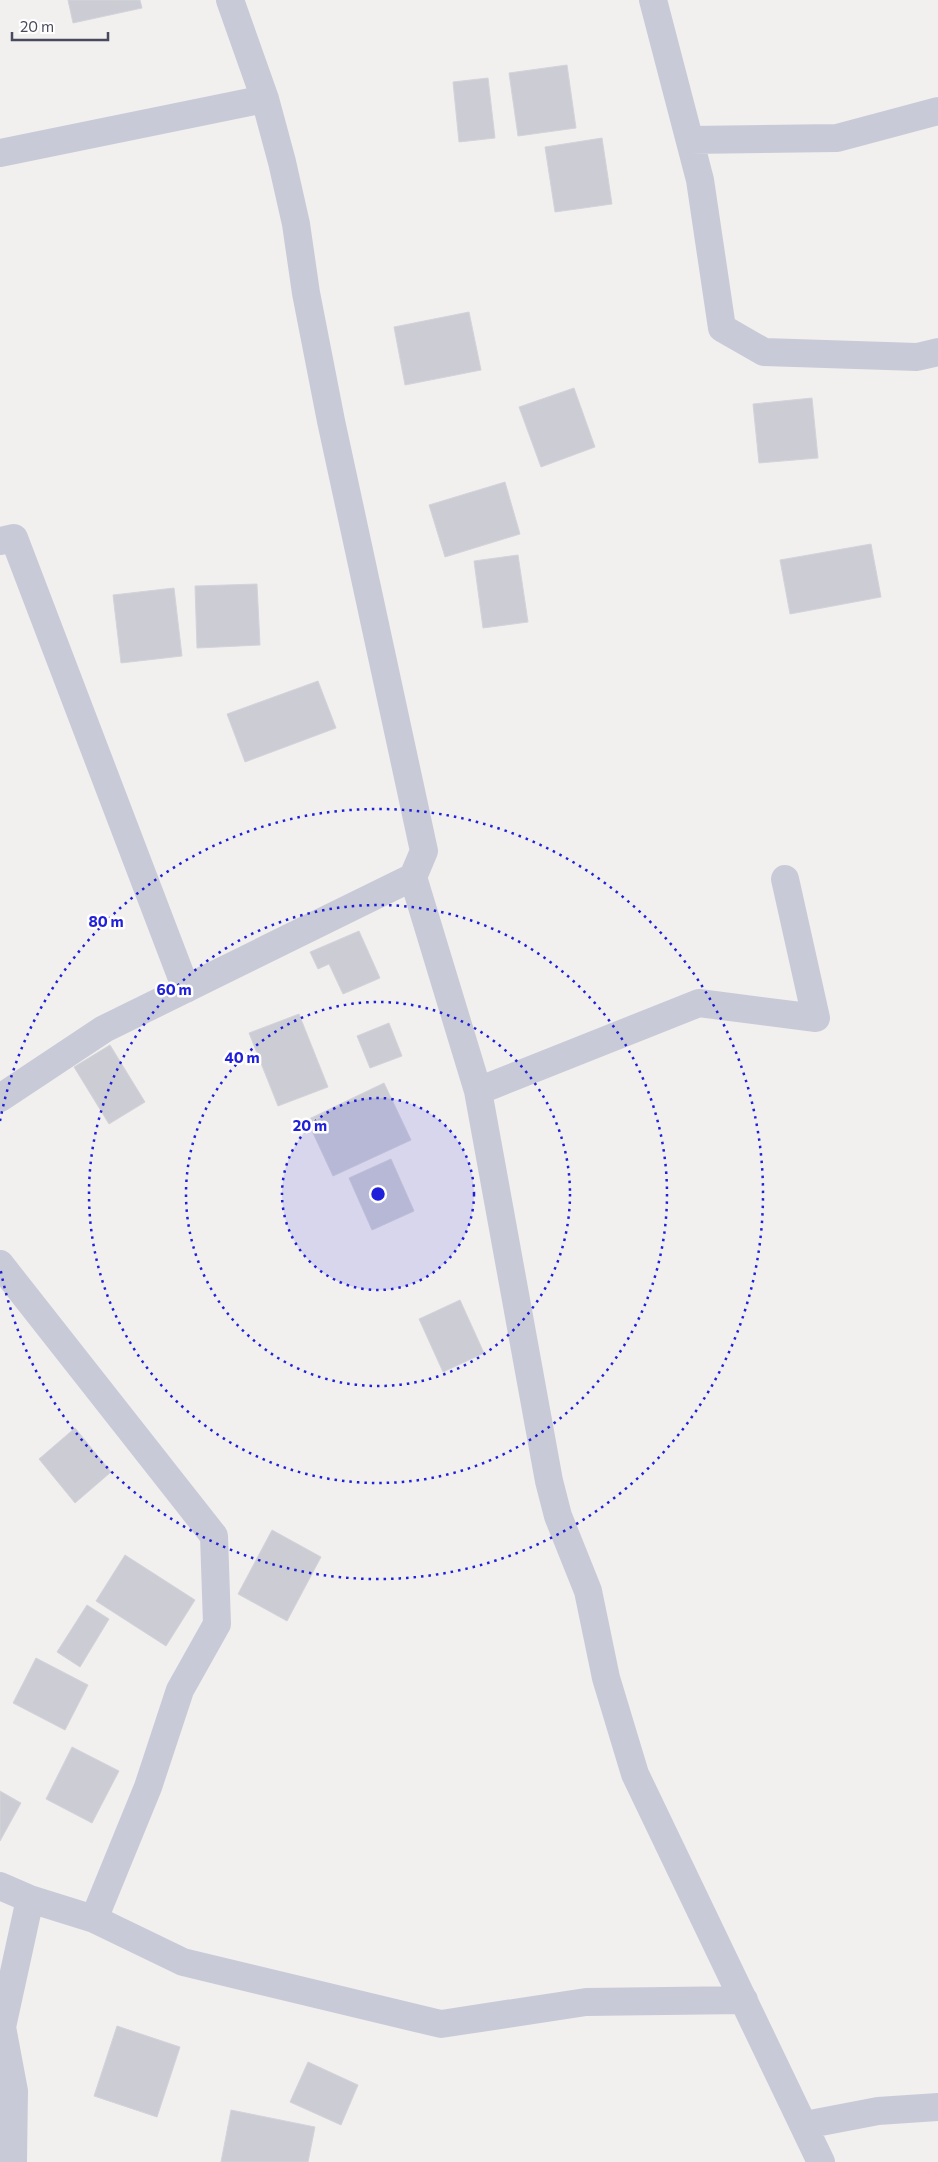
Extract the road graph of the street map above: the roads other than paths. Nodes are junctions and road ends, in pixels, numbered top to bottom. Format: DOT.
graph roads {
  1 [pos="230,0"];
  2 [pos="653,0"];
  3 [pos="265,99"];
  4 [pos="938,111"];
  5 [pos="690,140"];
  6 [pos="0,153"];
  7 [pos="938,352"];
  8 [pos="0,541"];
  9 [pos="413,877"];
  10 [pos="785,879"];
  11 [pos="186,988"];
  12 [pos="478,1091"];
  13 [pos="0,1098"];
  14 [pos="0,1264"];
  15 [pos="0,1886"];
  16 [pos="30,1899"];
  17 [pos="94,1919"];
  18 [pos="744,2000"];
  19 [pos="938,2107"];
  20 [pos="805,2125"];
  21 [pos="13,2162"];
  22 [pos="821,2162"];
  1 -- 3 [label="street"];
  2 -- 5 [label="street"];
  3 -- 6 [label="street"];
  3 -- 9 [label="street"];
  4 -- 5 [label="street"];
  5 -- 7 [label="street"];
  8 -- 11 [label="street"];
  9 -- 11 [label="street"];
  9 -- 12 [label="street"];
  10 -- 12 [label="street"];
  11 -- 13 [label="street"];
  12 -- 18 [label="street"];
  14 -- 17 [label="street"];
  15 -- 16 [label="street"];
  16 -- 17 [label="street"];
  16 -- 21 [label="street"];
  17 -- 18 [label="street"];
  18 -- 20 [label="street"];
  19 -- 20 [label="street"];
  20 -- 22 [label="street"];
}
